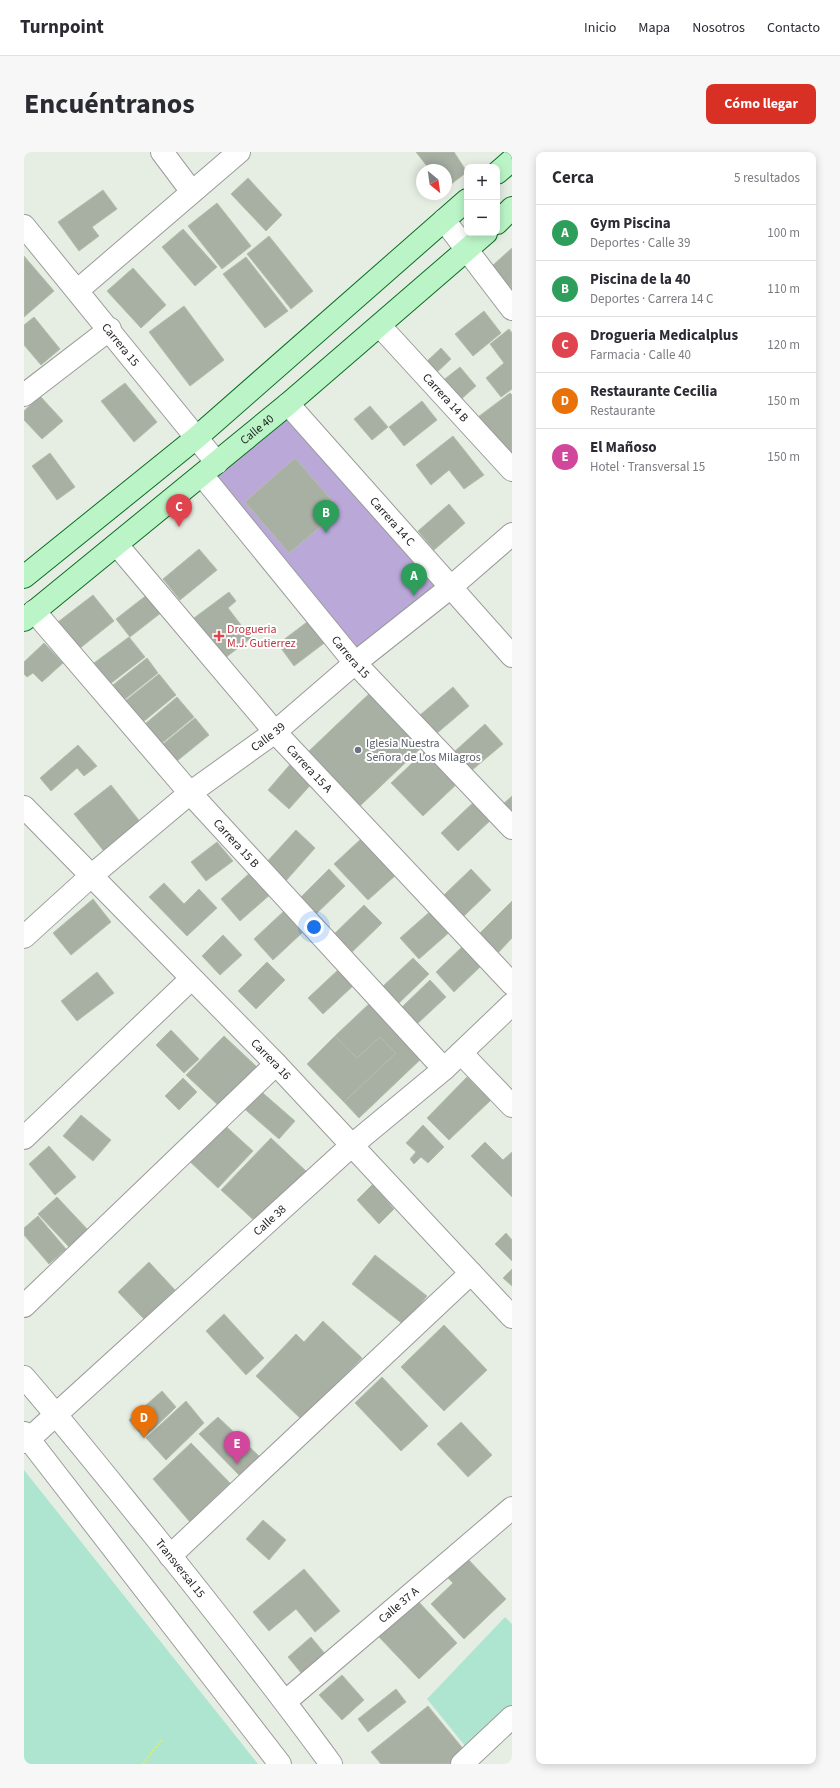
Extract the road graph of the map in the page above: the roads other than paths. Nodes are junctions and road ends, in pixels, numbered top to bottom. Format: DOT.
graph roads {
  1 [pos="162,152"];
  2 [pos="239,152"];
  3 [pos="512,160"];
  4 [pos="500,170"];
  5 [pos="192,192"];
  6 [pos="464,203"];
  7 [pos="512,208"];
  8 [pos="444,220"];
  9 [pos="500,220"];
  10 [pos="26,231"];
  11 [pos="483,236"];
  12 [pos="467,251"];
  13 [pos="78,290"];
  14 [pos="512,309"];
  15 [pos="380,326"];
  16 [pos="110,329"];
  17 [pos="24,395"];
  18 [pos="288,404"];
  19 [pos="196,438"];
  20 [pos="209,469"];
  21 [pos="512,470"];
  22 [pos="512,534"];
  23 [pos="117,545"];
  24 [pos="24,577"];
  25 [pos="451,587"];
  26 [pos="29,615"];
  27 [pos="512,656"];
  28 [pos="356,662"];
  29 [pos="275,732"];
  30 [pos="190,793"];
  31 [pos="24,807"];
  32 [pos="512,828"];
  33 [pos="91,876"];
  34 [pos="24,937"];
  35 [pos="191,979"];
  36 [pos="512,984"];
  37 [pos="512,1004"];
  38 [pos="461,1053"];
  39 [pos="276,1064"];
  40 [pos="444,1070"];
  41 [pos="512,1106"];
  42 [pos="24,1138"];
  43 [pos="351,1146"];
  44 [pos="471,1274"];
  45 [pos="24,1306"];
  46 [pos="512,1317"];
  47 [pos="24,1376"];
  48 [pos="56,1414"];
  49 [pos="26,1438"];
  50 [pos="512,1508"];
  51 [pos="170,1556"];
  52 [pos="286,1701"];
  53 [pos="512,1717"];
  54 [pos="280,1764"];
  55 [pos="331,1764"];
  56 [pos="462,1764"];
  1 -- 5 [label="street"];
  2 -- 5 [label="street"];
  3 -- 4 [label="main road"];
  5 -- 13 [label="street"];
  6 -- 8 [label="main road"];
  7 -- 9 [label="main road"];
  8 -- 12 [label="street"];
  8 -- 19 [label="main road"];
  10 -- 13 [label="street, Carrera 15"];
  11 -- 12 [label="main road, Calle 40"];
  12 -- 14 [label="street"];
  12 -- 15 [label="main road, Calle 40"];
  13 -- 16 [label="street, Carrera 15"];
  15 -- 18 [label="main road, Calle 40"];
  15 -- 21 [label="street, Carrera 14 B"];
  16 -- 17 [label="street"];
  16 -- 19 [label="street, Carrera 15"];
  18 -- 20 [label="main road, Calle 40"];
  18 -- 25 [label="street, Carrera 14 C"];
  19 -- 20 [label="street, Carrera 15"];
  19 -- 24 [label="main road"];
  20 -- 23 [label="main road, Calle 40"];
  20 -- 28 [label="street, Carrera 15"];
  22 -- 25 [label="street, Calle 39"];
  23 -- 26 [label="main road, Calle 40"];
  23 -- 29 [label="street, Carrera 15 A"];
  25 -- 27 [label="street, Carrera 14 C"];
  25 -- 28 [label="street, Calle 39"];
  26 -- 30 [label="street, Carrera 15 B"];
  28 -- 29 [label="street, Calle 39"];
  28 -- 32 [label="street, Carrera 15"];
  29 -- 30 [label="street, Calle 39"];
  29 -- 36 [label="street, Carrera 15 A"];
  30 -- 33 [label="street, Calle 39"];
  30 -- 40 [label="street, Carrera 15 B"];
  31 -- 33 [label="street, Carrera 16"];
  33 -- 34 [label="street, Calle 39"];
  33 -- 35 [label="street, Carrera 16"];
  35 -- 39 [label="street, Carrera 16"];
  35 -- 42 [label="street"];
  37 -- 38 [label="street, Calle 38"];
  38 -- 40 [label="street, Calle 38"];
  38 -- 41 [label="street"];
  39 -- 43 [label="street, Carrera 16"];
  39 -- 45 [label="street"];
  40 -- 43 [label="street, Calle 38"];
  43 -- 44 [label="street, Carrera 16"];
  43 -- 48 [label="street, Calle 38"];
  44 -- 46 [label="street, Carrera 16"];
  44 -- 51 [label="street"];
  47 -- 48 [label="street, Transversal 15"];
  48 -- 49 [label="street, Calle 38"];
  48 -- 51 [label="street, Transversal 15"];
  49 -- 54 [label="street"];
  50 -- 52 [label="street, Calle 37 A"];
  51 -- 52 [label="street, Transversal 15"];
  52 -- 55 [label="street, Transversal 15"];
  53 -- 56 [label="street"];
}
